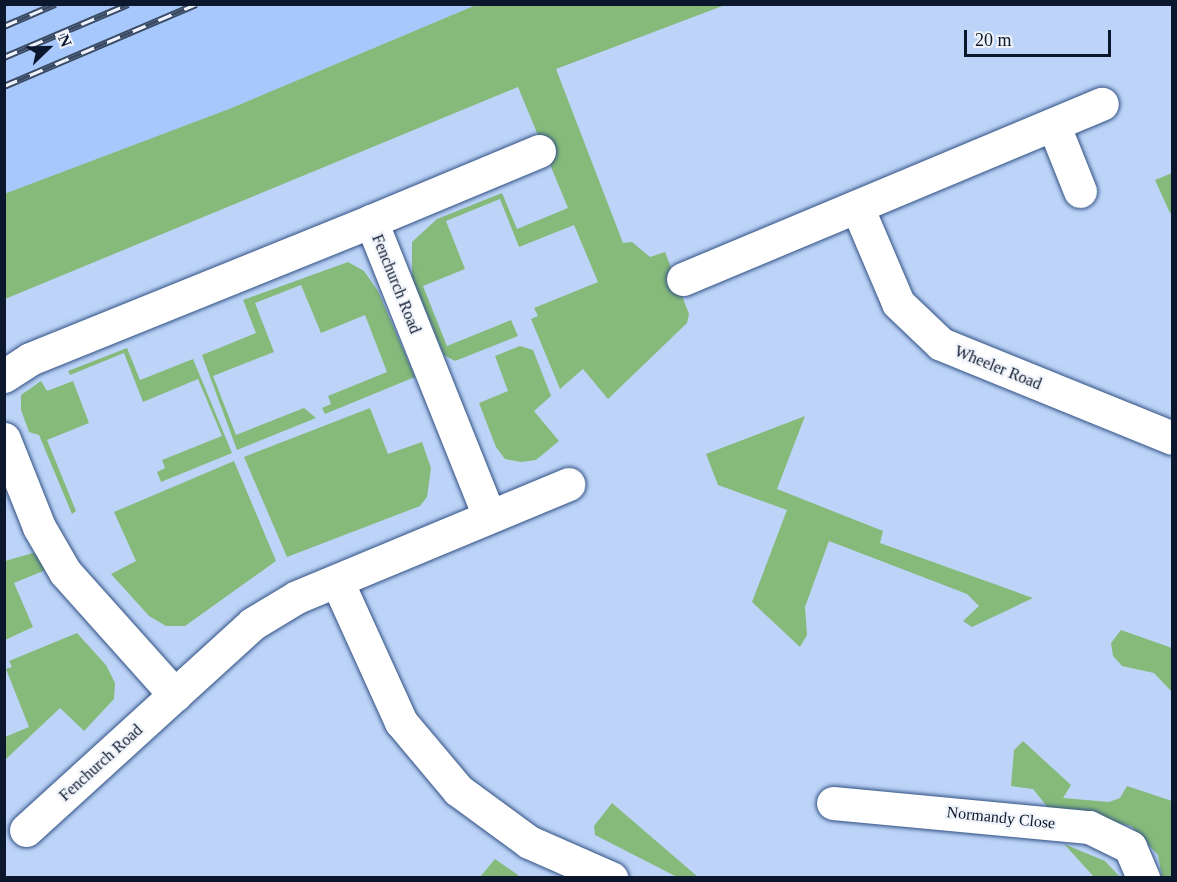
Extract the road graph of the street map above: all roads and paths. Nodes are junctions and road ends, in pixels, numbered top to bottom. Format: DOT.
graph roads {
  1 [pos="1102,104"];
  2 [pos="1054,126"];
  3 [pos="539,151"];
  4 [pos="1080,191"];
  5 [pos="858,209"];
  6 [pos="371,221"];
  7 [pos="683,279"];
  8 [pos="4,376"];
  9 [pos="1173,438"];
  10 [pos="4,439"];
  11 [pos="568,484"];
  12 [pos="489,516"];
  13 [pos="337,581"];
  14 [pos="175,695"];
  15 [pos="833,803"];
  16 [pos="26,830"];
  17 [pos="565,870"];
  18 [pos="610,878"];
  19 [pos="1143,878"];
  1 -- 2 [label="street"];
  2 -- 4 [label="street"];
  2 -- 5 [label="street"];
  3 -- 6 [label="street, Fenchurch Road"];
  5 -- 7 [label="street"];
  5 -- 9 [label="street, Wheeler Road"];
  6 -- 8 [label="street"];
  6 -- 12 [label="street, Fenchurch Road"];
  10 -- 14 [label="street"];
  11 -- 12 [label="street, Fenchurch Road"];
  12 -- 13 [label="street, Fenchurch Road"];
  13 -- 14 [label="street, Fenchurch Road"];
  13 -- 17 [label="street"];
  14 -- 16 [label="street, Fenchurch Road"];
  15 -- 19 [label="street, Normandy Close"];
  17 -- 18 [label="street"];
}
